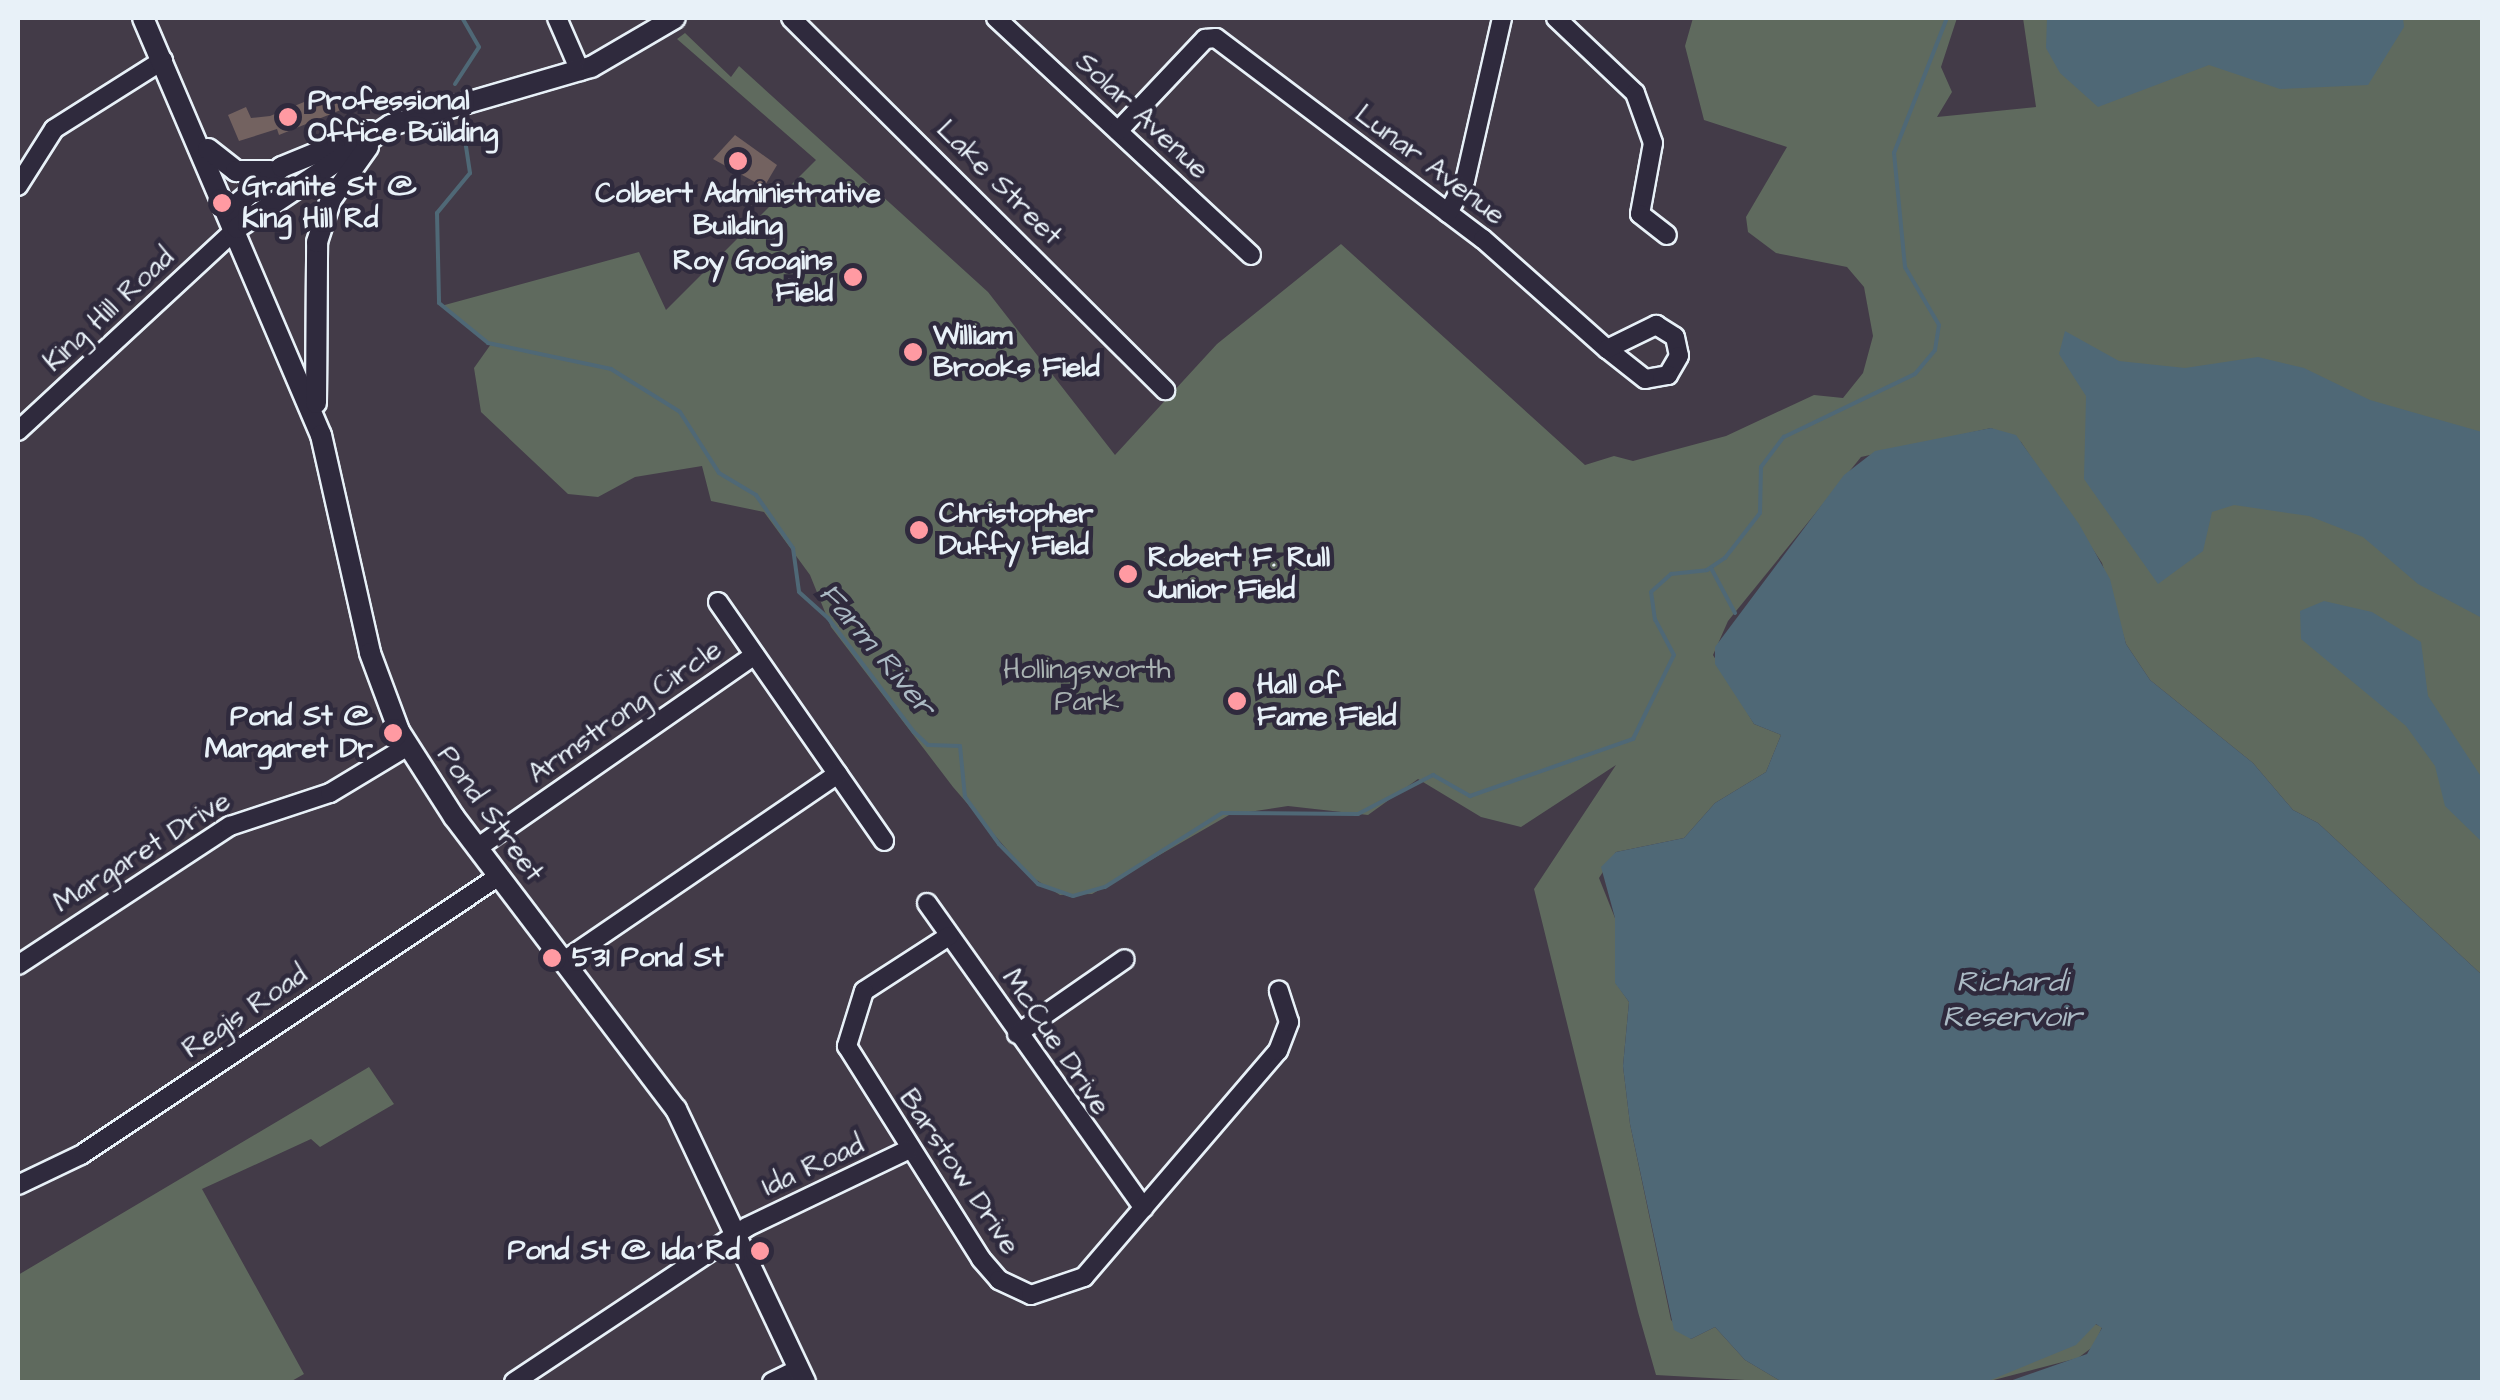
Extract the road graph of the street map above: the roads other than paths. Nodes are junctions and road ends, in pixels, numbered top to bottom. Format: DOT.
graph roads {
  1 [pos="144,18"];
  2 [pos="557,18"];
  3 [pos="675,18"];
  4 [pos="791,18"];
  5 [pos="996,18"];
  6 [pos="1502,18"];
  7 [pos="1556,18"];
  8 [pos="163,60"];
  9 [pos="580,70"];
  10 [pos="392,125"];
  11 [pos="195,130"];
  12 [pos="1118,132"];
  13 [pos="282,167"];
  14 [pos="18,186"];
  15 [pos="1448,213"];
  16 [pos="234,219"];
  17 [pos="1666,236"];
  18 [pos="1251,256"];
  19 [pos="1608,349"];
  20 [pos="1166,390"];
  21 [pos="18,430"];
  22 [pos="321,435"];
  23 [pos="718,602"];
  24 [pos="755,656"];
  25 [pos="408,746"];
  26 [pos="838,774"];
  27 [pos="884,841"];
  28 [pos="478,848"];
  29 [pos="498,876"];
  30 [pos="927,903"];
  31 [pos="950,936"];
  32 [pos="1125,959"];
  33 [pos="565,960"];
  34 [pos="18,965"];
  35 [pos="1279,991"];
  36 [pos="1017,1034"];
  37 [pos="908,1150"];
  38 [pos="18,1186"];
  39 [pos="1144,1208"];
  40 [pos="740,1231"];
  41 [pos="802,1376"];
  42 [pos="514,1382"];
  43 [pos="772,1382"];
  1 -- 8 [label="main road, Pond Street"];
  2 -- 9 [label="street"];
  3 -- 9 [label="main road"];
  4 -- 20 [label="street, Lake Street"];
  5 -- 12 [label="street, Solar Avenue"];
  6 -- 15 [label="street"];
  7 -- 17 [label="street"];
  8 -- 11 [label="main road, Pond Street"];
  8 -- 14 [label="street"];
  9 -- 10 [label="main road"];
  10 -- 13 [label="main road"];
  10 -- 16 [label="main road"];
  10 -- 22 [label="main road"];
  11 -- 13 [label="main road"];
  11 -- 16 [label="main road, Pond Street"];
  12 -- 15 [label="street, Lunar Avenue"];
  12 -- 18 [label="street, Solar Avenue"];
  13 -- 16 [label="main road"];
  15 -- 19 [label="street, Lunar Avenue"];
  16 -- 21 [label="street, King Hill Road"];
  16 -- 22 [label="main road, Pond Street"];
  22 -- 25 [label="main road, Pond Street"];
  23 -- 24 [label="street, Armstrong Circle"];
  24 -- 26 [label="street, Armstrong Circle"];
  24 -- 28 [label="street, Armstrong Circle"];
  25 -- 28 [label="main road, Pond Street"];
  25 -- 34 [label="street, Margaret Drive"];
  26 -- 27 [label="street, Armstrong Circle"];
  26 -- 33 [label="street"];
  28 -- 29 [label="main road, Pond Street"];
  29 -- 33 [label="main road, Pond Street"];
  29 -- 38 [label="street, Regis Road"];
  30 -- 31 [label="street, McCue Drive"];
  31 -- 36 [label="street, McCue Drive"];
  31 -- 37 [label="street, Barstow Drive"];
  32 -- 36 [label="street"];
  33 -- 40 [label="main road, Pond Street"];
  35 -- 39 [label="street, Barstow Drive"];
  36 -- 39 [label="street, McCue Drive"];
  37 -- 39 [label="street, Barstow Drive"];
  37 -- 40 [label="street, Ida Road"];
  40 -- 41 [label="main road, Pond Street"];
  40 -- 42 [label="street, Ida Road"];
  41 -- 43 [label="street"];
}
